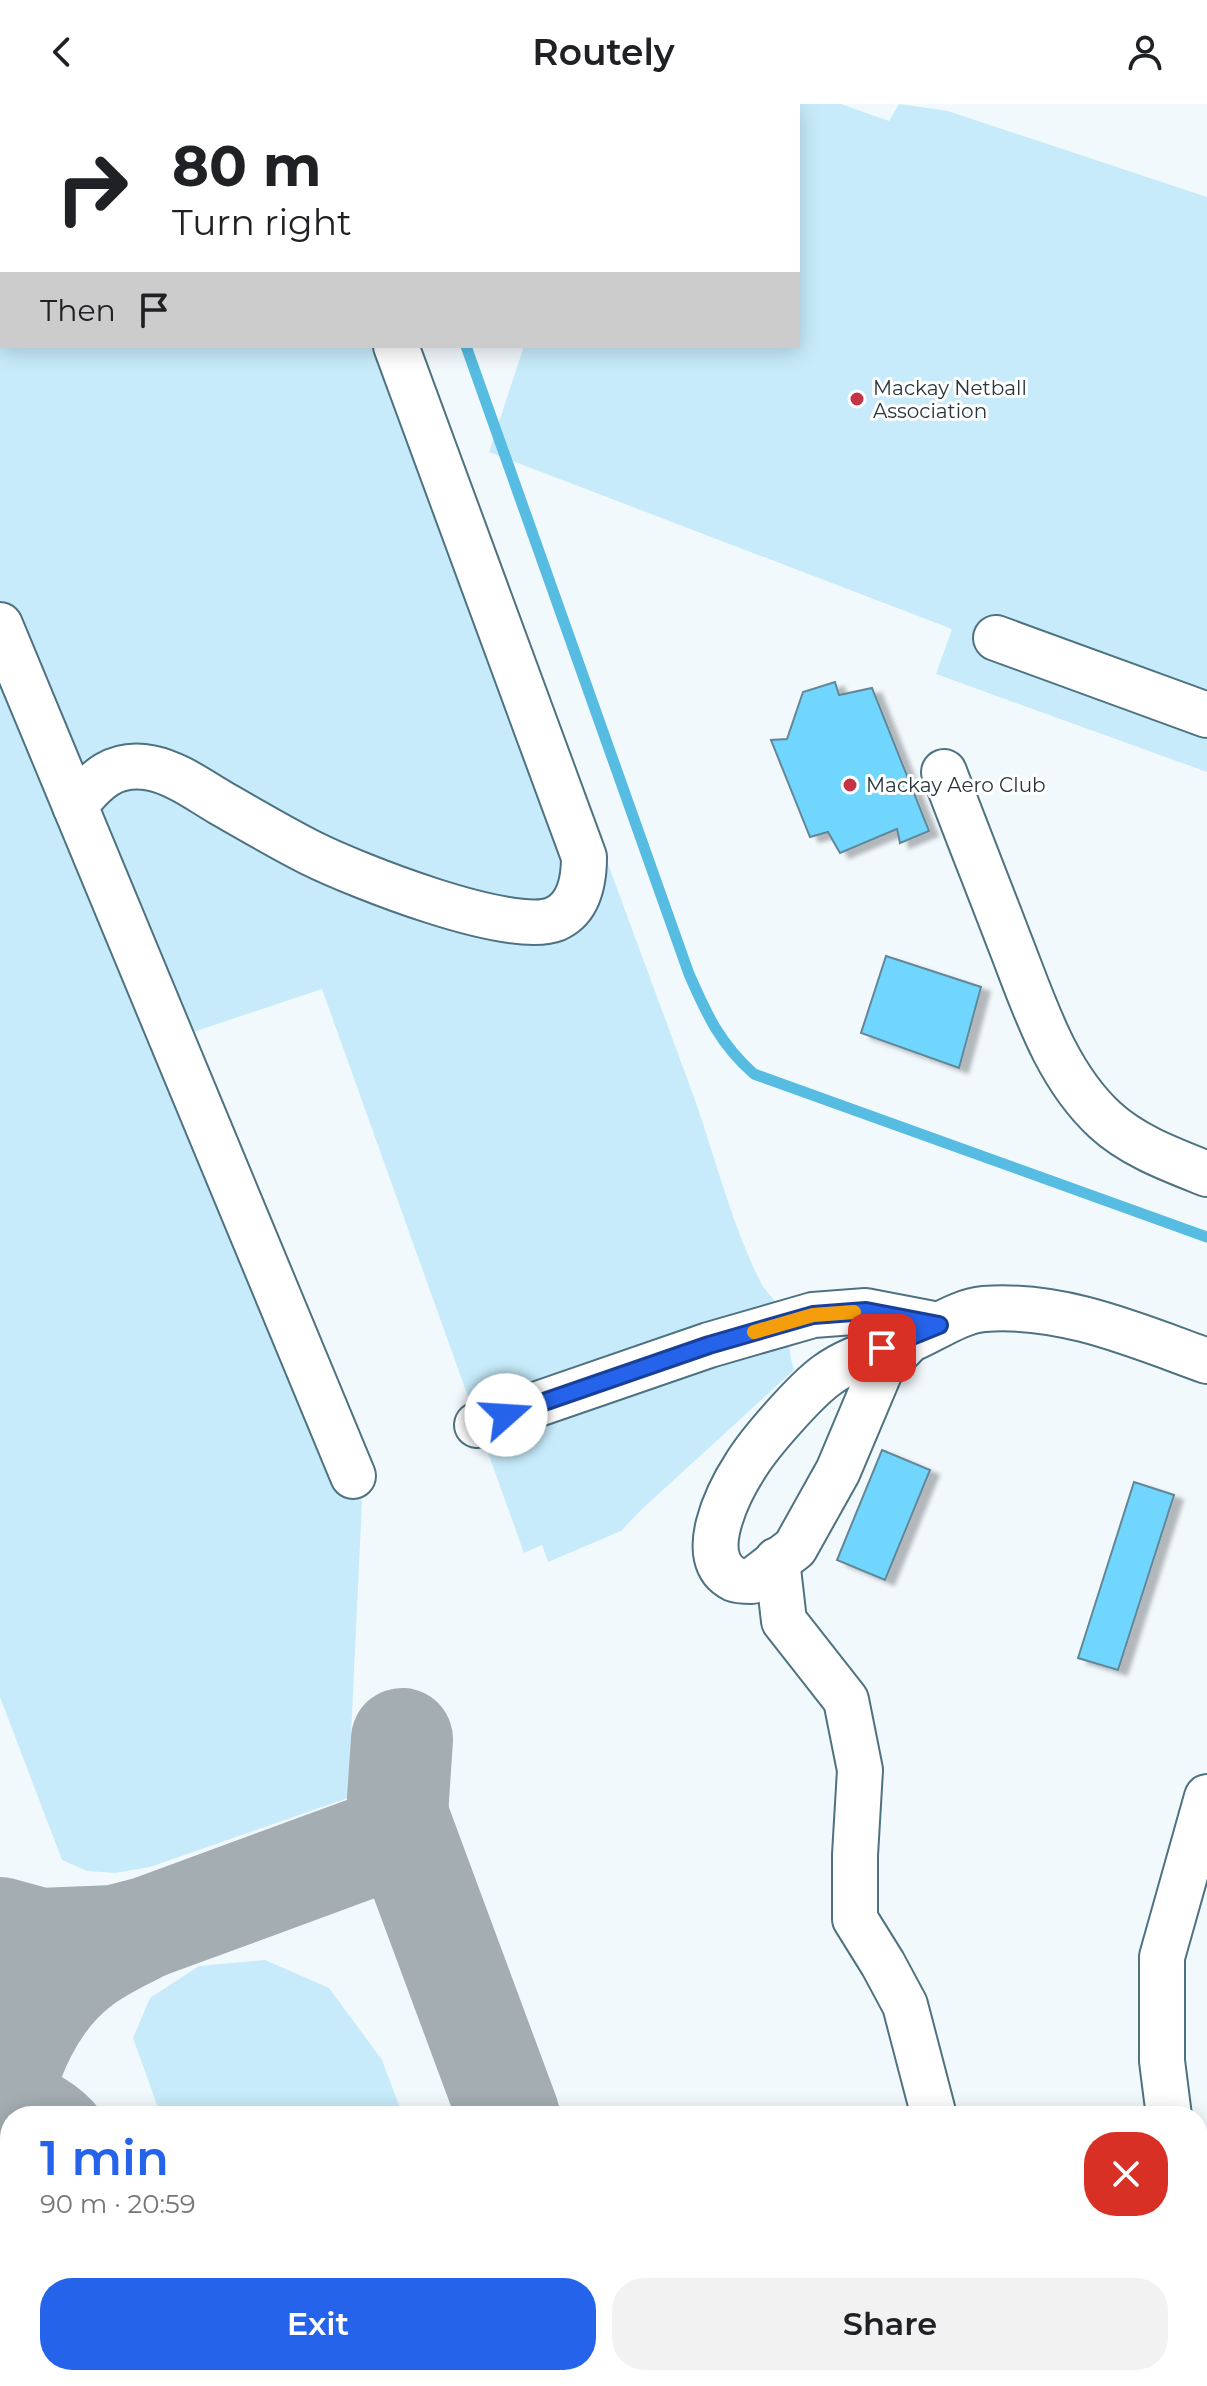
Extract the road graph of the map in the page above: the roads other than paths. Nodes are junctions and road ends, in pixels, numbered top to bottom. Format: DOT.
graph roads {
  1 [pos="397,348"];
  2 [pos="0,625"];
  3 [pos="996,638"];
  4 [pos="1207,715"];
  5 [pos="944,772"];
  6 [pos="75,806"];
  7 [pos="1207,1174"];
  8 [pos="925,1332"];
  9 [pos="1207,1361"];
  10 [pos="477,1425"];
  11 [pos="353,1476"];
  12 [pos="777,1560"];
  13 [pos="1207,1797"];
  14 [pos="931,2106"];
  15 [pos="1168,2106"];
  1 -- 6 [label="street"];
  2 -- 6 [label="street"];
  3 -- 4 [label="street"];
  5 -- 7 [label="street"];
  6 -- 11 [label="street"];
  8 -- 9 [label="street"];
  8 -- 10 [label="street"];
  8 -- 12 [label="street"];
  8 -- 12 [label="street"];
  12 -- 14 [label="street"];
  13 -- 15 [label="street"];
}
